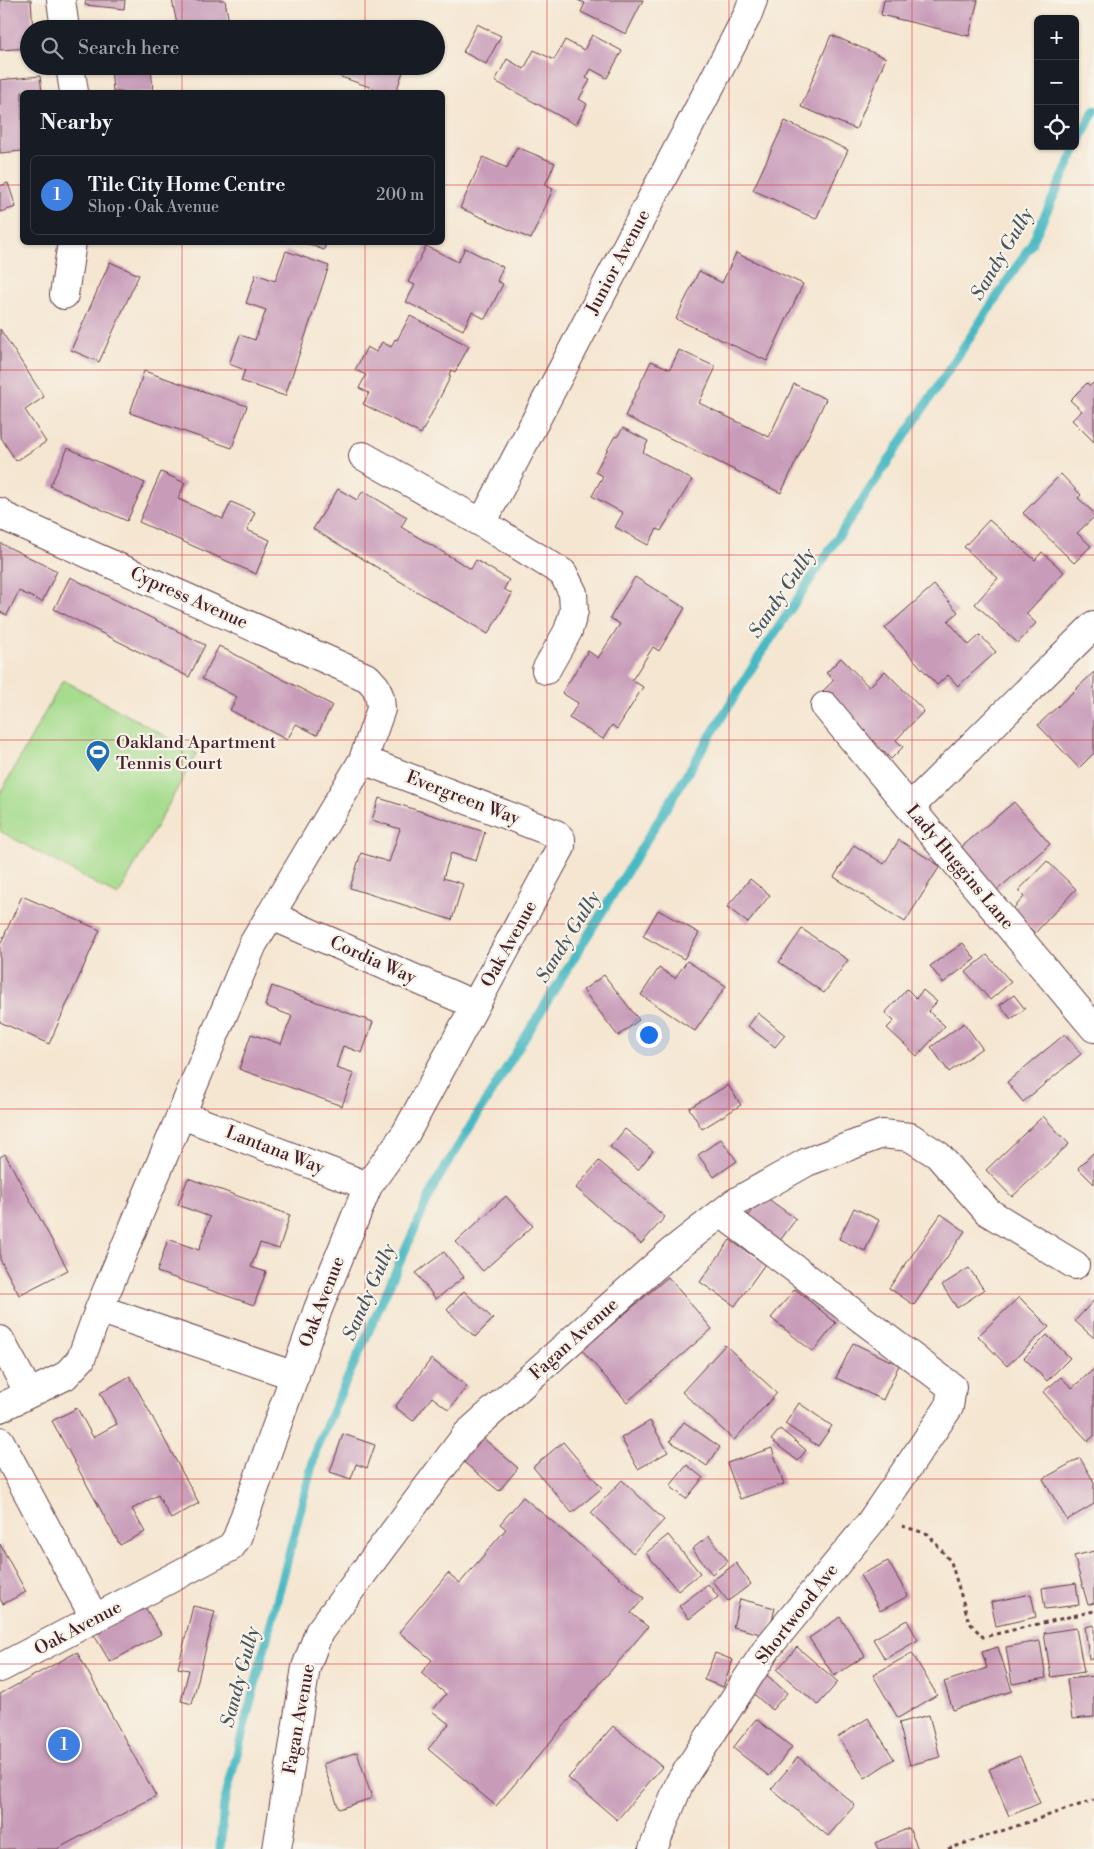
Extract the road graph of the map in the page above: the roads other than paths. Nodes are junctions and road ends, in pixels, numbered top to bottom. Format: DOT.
graph roads {
  1 [pos="61,0"];
  2 [pos="753,0"];
  3 [pos="64,20"];
  4 [pos="71,75"];
  5 [pos="74,90"];
  6 [pos="72,245"];
  7 [pos="64,295"];
  8 [pos="363,456"];
  9 [pos="0,512"];
  10 [pos="482,523"];
  11 [pos="1094,625"];
  12 [pos="546,670"];
  13 [pos="826,706"];
  14 [pos="363,760"];
  15 [pos="910,807"];
  16 [pos="561,839"];
  17 [pos="270,915"];
  18 [pos="475,1005"];
  19 [pos="1094,1028"];
  20 [pos="182,1115"];
  21 [pos="368,1186"];
  22 [pos="721,1213"];
  23 [pos="1074,1265"];
  24 [pos="99,1310"];
  25 [pos="0,1340"];
  26 [pos="295,1376"];
  27 [pos="29,1393"];
  28 [pos="0,1408"];
  29 [pos="0,1441"];
  30 [pos="95,1618"];
  31 [pos="0,1668"];
  32 [pos="277,1849"];
  33 [pos="653,1849"];
  1 -- 3 [label="street"];
  2 -- 10 [label="street, Junior Avenue"];
  4 -- 5 [label="street"];
  6 -- 7 [label="street"];
  8 -- 10 [label="street"];
  9 -- 14 [label="street, Cypress Avenue"];
  10 -- 12 [label="street"];
  11 -- 15 [label="street"];
  13 -- 15 [label="street, Lady Huggins Lane"];
  14 -- 16 [label="street, Evergreen Way"];
  14 -- 17 [label="street"];
  15 -- 19 [label="street, Lady Huggins Lane"];
  16 -- 18 [label="street, Oak Avenue"];
  17 -- 18 [label="street, Cordia Way"];
  17 -- 20 [label="street"];
  18 -- 21 [label="street, Oak Avenue"];
  20 -- 21 [label="street, Lantana Way"];
  20 -- 24 [label="street"];
  21 -- 26 [label="street, Oak Avenue"];
  22 -- 23 [label="street, Fagan Avenue"];
  22 -- 32 [label="street, Fagan Avenue"];
  22 -- 33 [label="street, Shortwood Ave"];
  24 -- 26 [label="street"];
  24 -- 27 [label="street"];
  25 -- 27 [label="street"];
  26 -- 30 [label="street, Oak Avenue"];
  27 -- 28 [label="street"];
  29 -- 30 [label="street"];
  30 -- 31 [label="street, Oak Avenue"];
}
